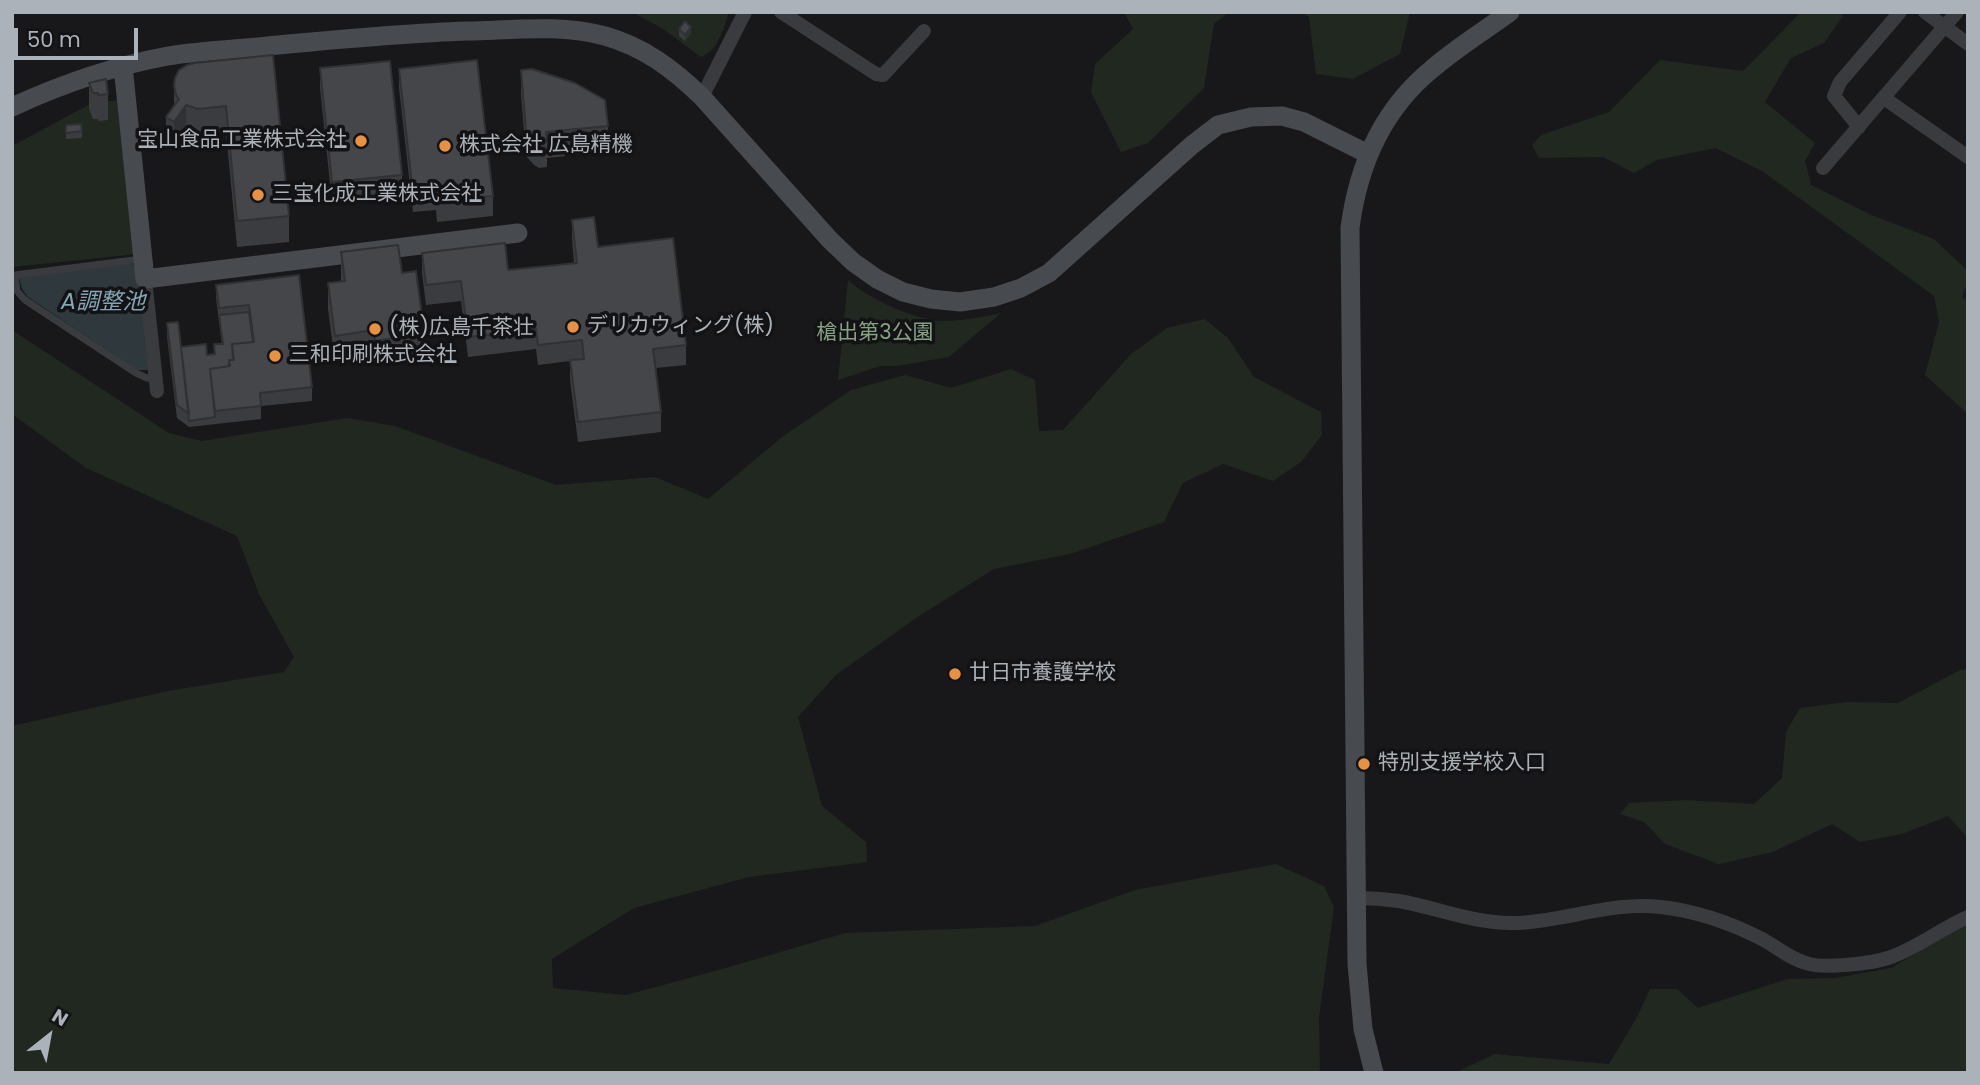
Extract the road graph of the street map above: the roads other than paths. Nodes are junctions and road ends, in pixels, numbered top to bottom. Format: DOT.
graph roads {
  1 [pos="745,12"];
  2 [pos="781,12"];
  3 [pos="1510,12"];
  4 [pos="1900,12"];
  5 [pos="1925,12"];
  6 [pos="1957,12"];
  7 [pos="1945,27"];
  8 [pos="924,31"];
  9 [pos="1968,44"];
  10 [pos="123,66"];
  11 [pos="702,97"];
  12 [pos="1884,97"];
  13 [pos="12,107"];
  14 [pos="1858,127"];
  15 [pos="1368,154"];
  16 [pos="1968,157"];
  17 [pos="1824,168"];
  18 [pos="518,233"];
  19 [pos="144,269"];
  20 [pos="14,274"];
  21 [pos="156,385"];
  22 [pos="1357,898"];
  23 [pos="1968,916"];
  24 [pos="1374,1073"];
  1 -- 11 [label="street"];
  2 -- 8 [label="street"];
  3 -- 15 [label="street"];
  4 -- 14 [label="street"];
  5 -- 7 [label="street"];
  6 -- 7 [label="street"];
  7 -- 9 [label="street"];
  7 -- 12 [label="street"];
  10 -- 11 [label="street"];
  10 -- 13 [label="street"];
  10 -- 19 [label="street"];
  11 -- 15 [label="street"];
  12 -- 14 [label="street"];
  12 -- 16 [label="street"];
  14 -- 17 [label="street"];
  15 -- 22 [label="street"];
  18 -- 19 [label="street"];
  19 -- 20 [label="lane"];
  19 -- 21 [label="street"];
  20 -- 21 [label="lane"];
  22 -- 23 [label="street"];
  22 -- 24 [label="street"];
}
